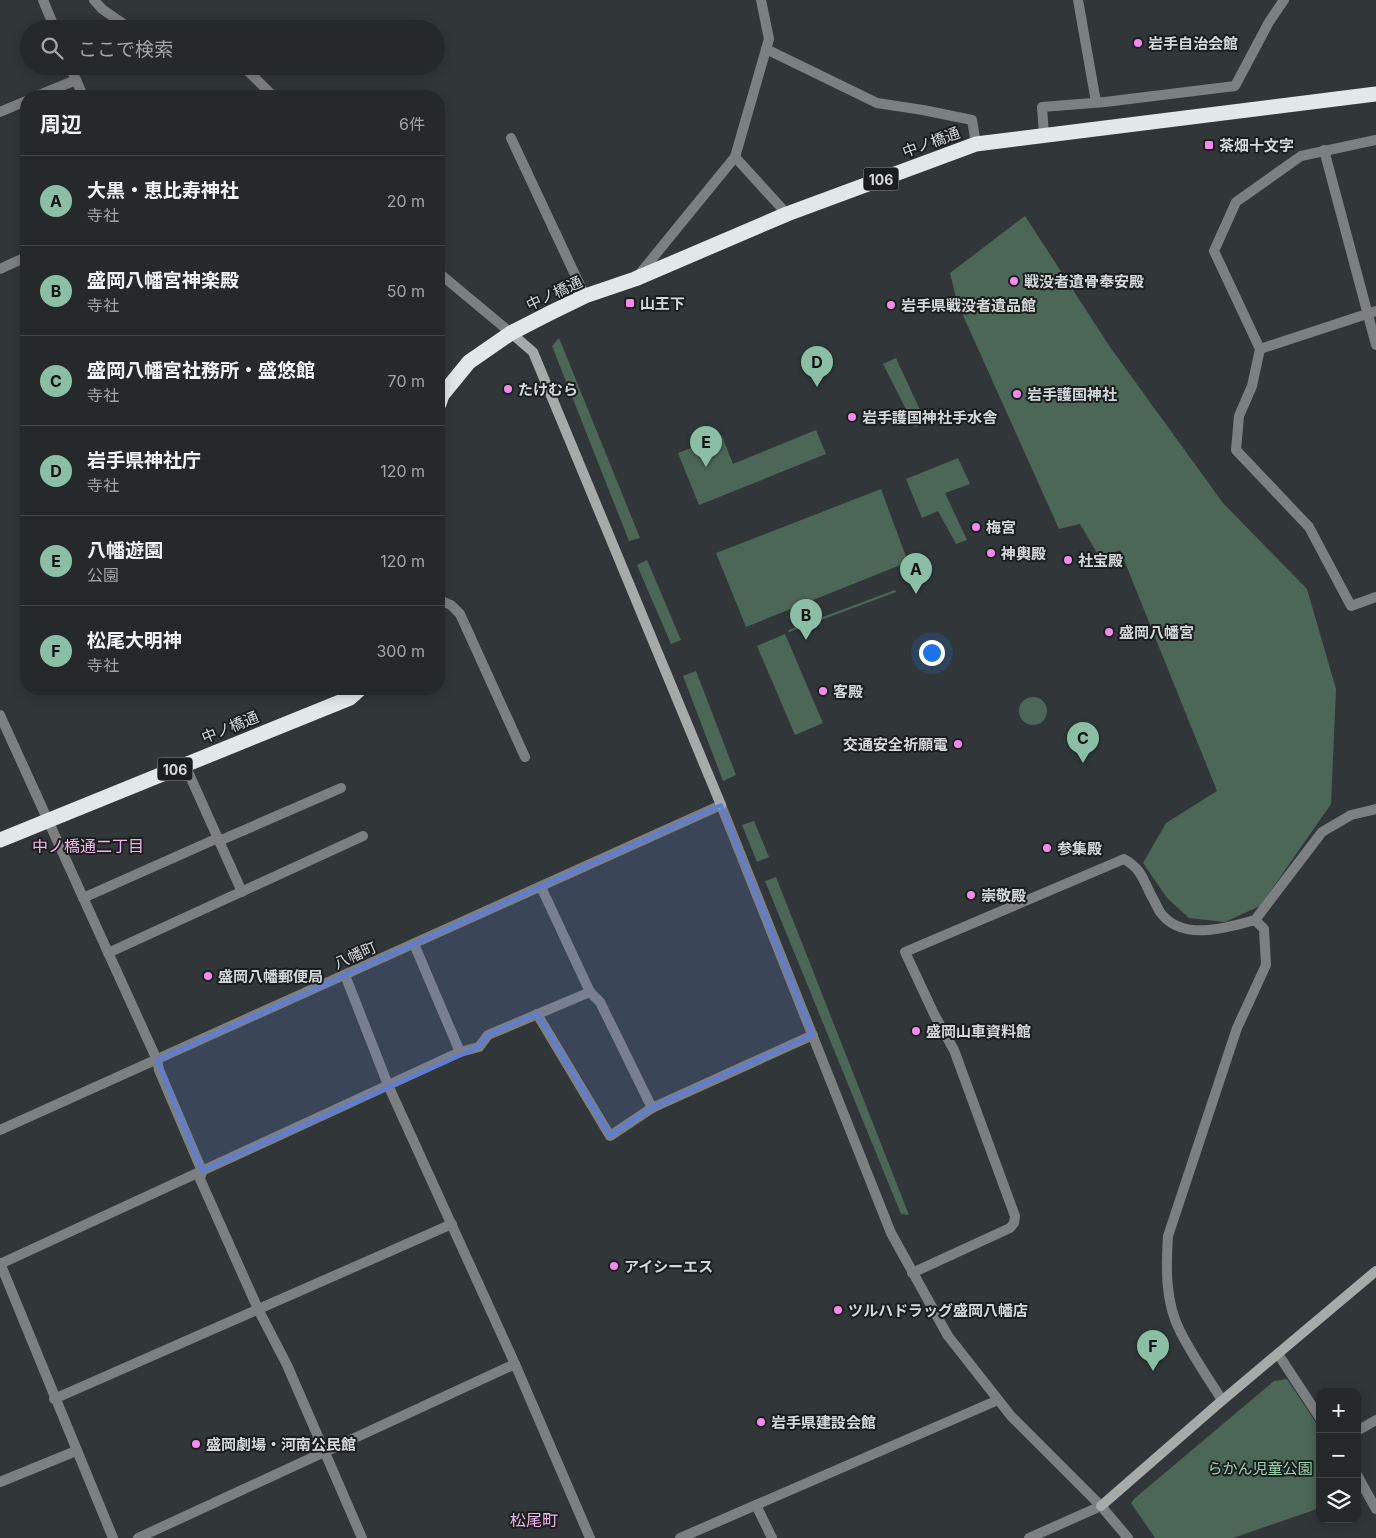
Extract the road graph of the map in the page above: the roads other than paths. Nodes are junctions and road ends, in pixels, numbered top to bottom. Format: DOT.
graph roads {
  1 [pos="42,0"];
  2 [pos="94,0"];
  3 [pos="761,0"];
  4 [pos="1078,0"];
  5 [pos="1284,0"];
  6 [pos="51,20"];
  7 [pos="118,20"];
  8 [pos="766,49"];
  9 [pos="74,75"];
  10 [pos="252,75"];
  11 [pos="76,80"];
  12 [pos="52,90"];
  13 [pos="80,90"];
  14 [pos="267,90"];
  15 [pos="1376,94"];
  16 [pos="1096,102"];
  17 [pos="20,104"];
  18 [pos="0,112"];
  19 [pos="1044,135"];
  20 [pos="511,138"];
  21 [pos="1376,140"];
  22 [pos="976,144"];
  23 [pos="1324,150"];
  24 [pos="735,157"];
  25 [pos="787,214"];
  26 [pos="20,260"];
  27 [pos="0,268"];
  28 [pos="445,278"];
  29 [pos="635,278"];
  30 [pos="585,296"];
  31 [pos="1372,312"];
  32 [pos="511,333"];
  33 [pos="1376,345"];
  34 [pos="1260,349"];
  35 [pos="445,391"];
  36 [pos="1376,597"];
  37 [pos="445,603"];
  38 [pos="345,695"];
  39 [pos="0,715"];
  40 [pos="525,757"];
  41 [pos="184,765"];
  42 [pos="341,788"];
  43 [pos="721,805"];
  44 [pos="1376,808"];
  45 [pos="47,820"];
  46 [pos="362,836"];
  47 [pos="218,839"];
  48 [pos="0,840"];
  49 [pos="541,887"];
  50 [pos="242,892"];
  51 [pos="83,898"];
  52 [pos="1255,920"];
  53 [pos="414,944"];
  54 [pos="108,953"];
  55 [pos="345,975"];
  56 [pos="590,992"];
  57 [pos="537,1014"];
  58 [pos="813,1036"];
  59 [pos="460,1052"];
  60 [pos="157,1060"];
  61 [pos="388,1085"];
  62 [pos="652,1108"];
  63 [pos="0,1130"];
  64 [pos="202,1171"];
  65 [pos="452,1224"];
  66 [pos="0,1263"];
  67 [pos="1376,1271"];
  68 [pos="912,1273"];
  69 [pos="258,1309"];
  70 [pos="1278,1354"];
  71 [pos="515,1364"];
  72 [pos="54,1399"];
  73 [pos="998,1400"];
  74 [pos="1222,1400"];
  75 [pos="1316,1412"];
  76 [pos="1376,1420"];
  77 [pos="1361,1429"];
  78 [pos="76,1451"];
  79 [pos="324,1452"];
  80 [pos="1359,1478"];
  81 [pos="0,1482"];
  82 [pos="756,1505"];
  83 [pos="1101,1506"];
  84 [pos="1376,1509"];
  85 [pos="114,1538"];
  86 [pos="138,1538"];
  87 [pos="362,1538"];
  88 [pos="590,1538"];
  89 [pos="680,1538"];
  90 [pos="772,1538"];
  91 [pos="1029,1538"];
  92 [pos="1128,1538"];
  1 -- 6 [label="street"];
  2 -- 7 [label="street"];
  3 -- 8 [label="street"];
  4 -- 16 [label="street"];
  5 -- 16 [label="street"];
  8 -- 22 [label="street"];
  8 -- 24 [label="street"];
  9 -- 11 [label="street"];
  10 -- 14 [label="street"];
  11 -- 12 [label="street"];
  11 -- 13 [label="street"];
  15 -- 19 [label="highway, 中ノ橋通 / 106"];
  16 -- 19 [label="street"];
  17 -- 18 [label="street"];
  19 -- 22 [label="highway, 中ノ橋通 / 106"];
  20 -- 30 [label="street"];
  21 -- 23 [label="street"];
  22 -- 25 [label="highway, 中ノ橋通 / 106"];
  23 -- 31 [label="street"];
  23 -- 34 [label="street"];
  24 -- 25 [label="street"];
  24 -- 29 [label="street"];
  25 -- 29 [label="highway, 中ノ橋通 / 106"];
  26 -- 27 [label="street"];
  28 -- 32 [label="street"];
  29 -- 30 [label="highway, 中ノ橋通 / 106"];
  30 -- 32 [label="highway, 中ノ橋通 / 106"];
  31 -- 33 [label="street"];
  31 -- 34 [label="street"];
  32 -- 35 [label="highway, 中ノ橋通 / 106"];
  32 -- 43 [label="street"];
  34 -- 36 [label="street"];
  37 -- 40 [label="street"];
  38 -- 41 [label="highway, 中ノ橋通 / 106"];
  39 -- 45 [label="street"];
  41 -- 45 [label="highway, 中ノ橋通 / 106"];
  41 -- 47 [label="street"];
  42 -- 47 [label="street"];
  43 -- 49 [label="street, 八幡町"];
  43 -- 58 [label="street"];
  44 -- 52 [label="street"];
  45 -- 48 [label="highway, 中ノ橋通 / 106"];
  45 -- 51 [label="street"];
  46 -- 50 [label="street"];
  47 -- 50 [label="street"];
  47 -- 51 [label="street"];
  49 -- 53 [label="street, 八幡町"];
  49 -- 56 [label="street"];
  50 -- 54 [label="street"];
  51 -- 54 [label="street"];
  52 -- 68 [label="street"];
  52 -- 74 [label="street"];
  53 -- 55 [label="street, 八幡町"];
  53 -- 59 [label="street"];
  54 -- 60 [label="street"];
  55 -- 60 [label="street, 八幡町"];
  55 -- 61 [label="street"];
  56 -- 57 [label="street"];
  56 -- 62 [label="street"];
  57 -- 59 [label="street"];
  57 -- 62 [label="street"];
  58 -- 62 [label="street"];
  58 -- 68 [label="street"];
  59 -- 61 [label="street"];
  60 -- 63 [label="street, 八幡町"];
  60 -- 64 [label="street"];
  61 -- 64 [label="street"];
  61 -- 65 [label="street"];
  64 -- 66 [label="street"];
  64 -- 69 [label="street"];
  65 -- 69 [label="street"];
  65 -- 71 [label="street"];
  66 -- 72 [label="street"];
  67 -- 70 [label="street"];
  68 -- 73 [label="street"];
  69 -- 72 [label="street"];
  69 -- 79 [label="street"];
  70 -- 74 [label="street"];
  70 -- 75 [label="street"];
  71 -- 79 [label="street"];
  71 -- 88 [label="street"];
  72 -- 78 [label="street"];
  73 -- 82 [label="street"];
  73 -- 83 [label="street"];
  74 -- 83 [label="street"];
  76 -- 77 [label="street"];
  78 -- 81 [label="street"];
  78 -- 85 [label="street"];
  79 -- 86 [label="street"];
  79 -- 87 [label="street"];
  80 -- 84 [label="street"];
  82 -- 89 [label="street"];
  82 -- 90 [label="street"];
  83 -- 91 [label="street"];
  83 -- 92 [label="street"];
}
